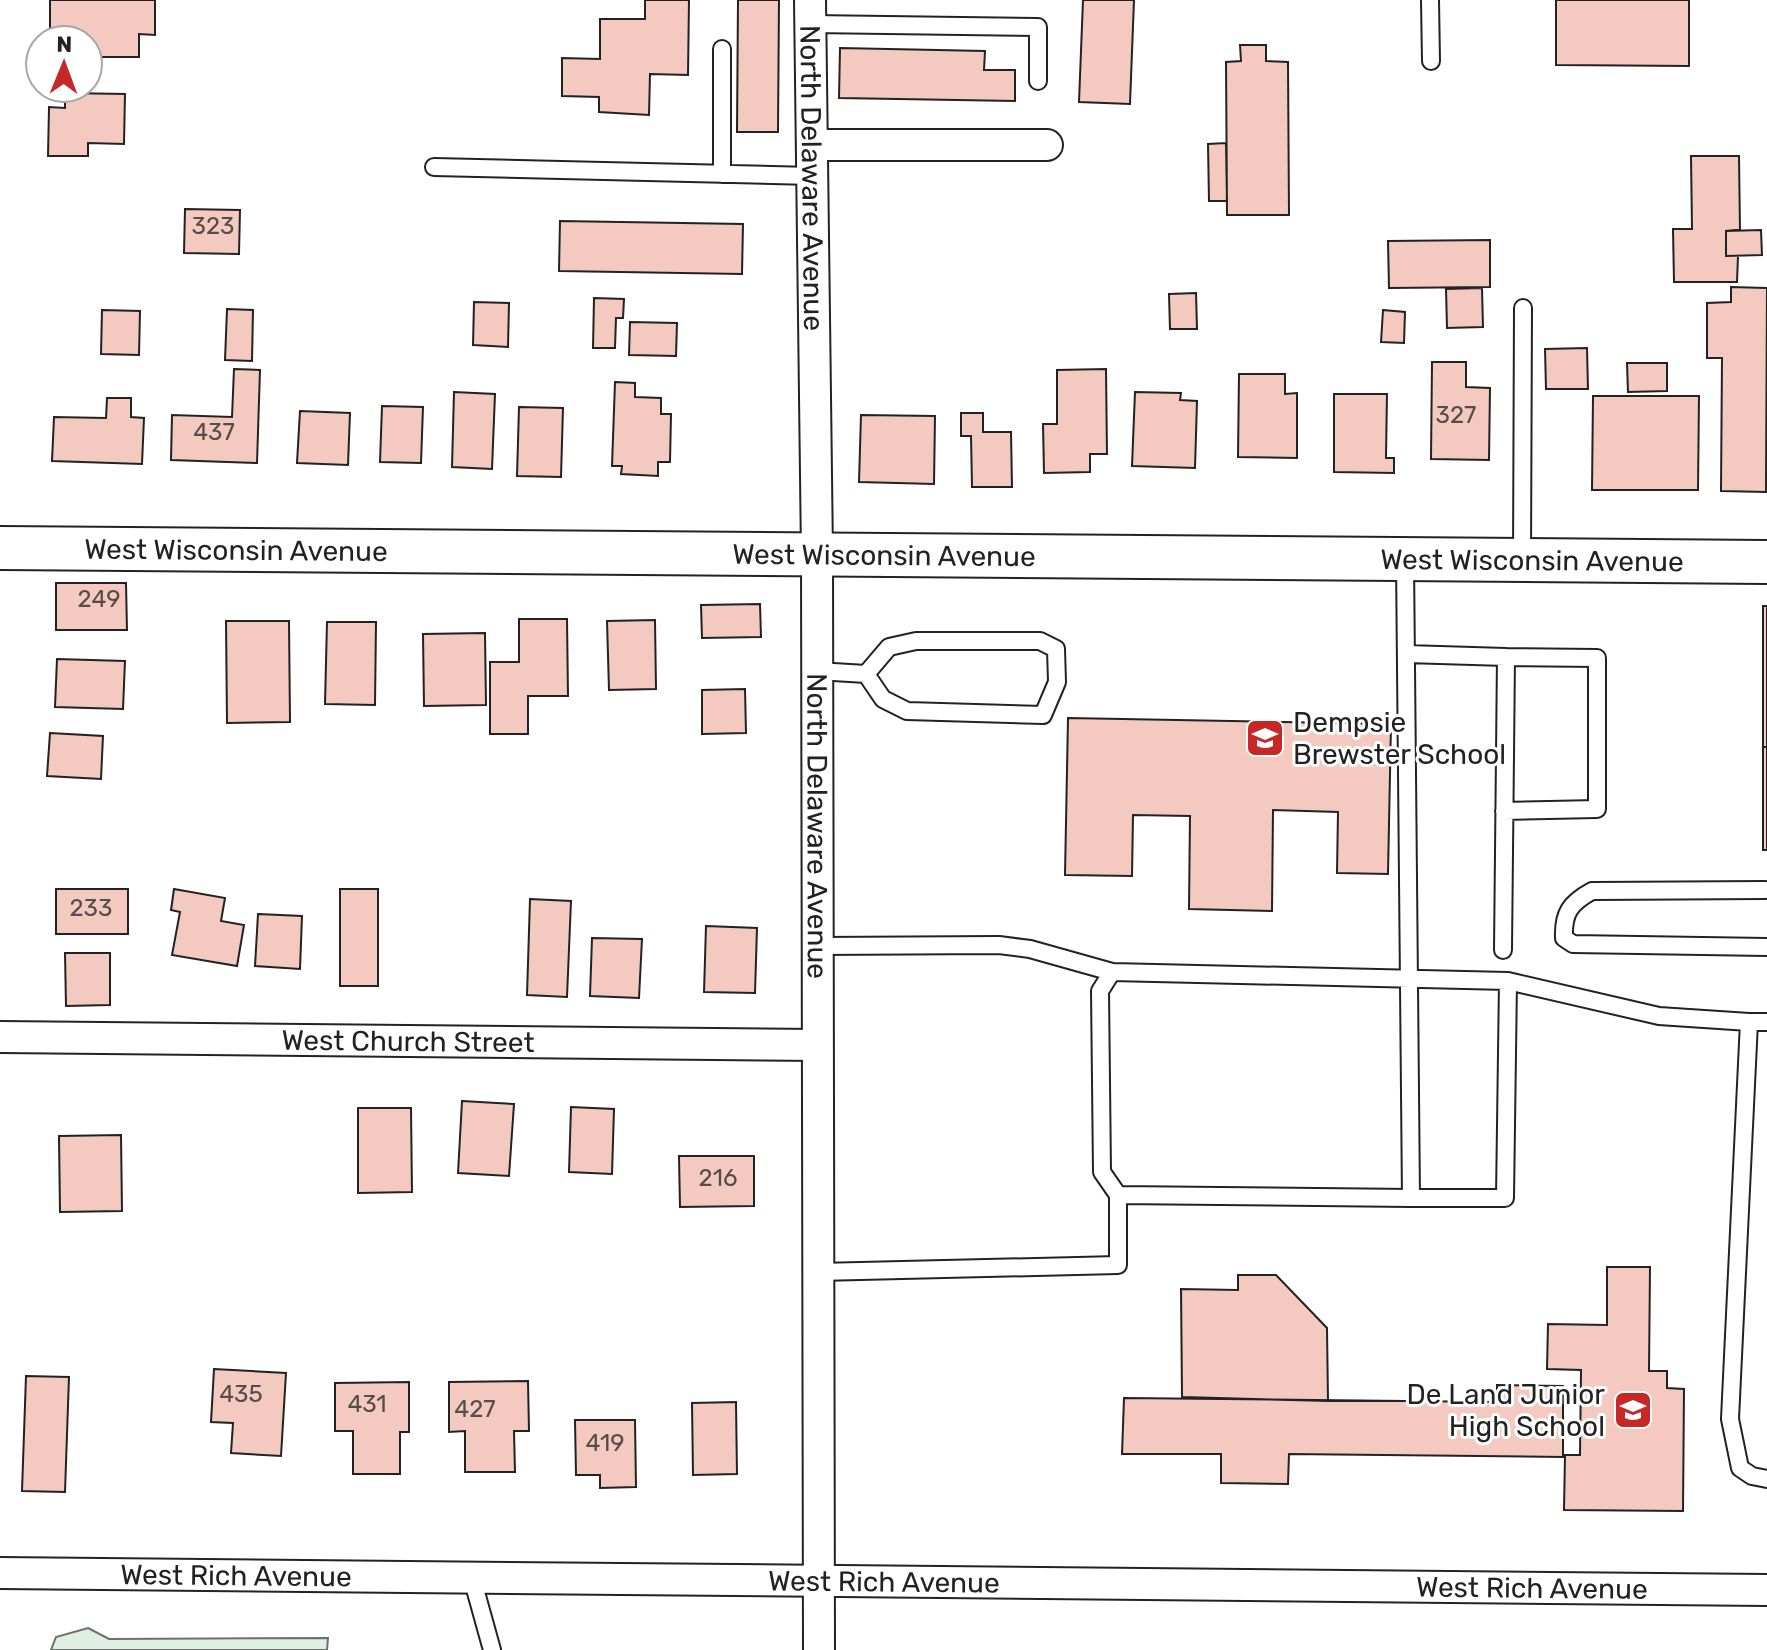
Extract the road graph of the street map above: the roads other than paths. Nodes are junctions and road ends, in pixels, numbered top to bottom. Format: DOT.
graph roads {
  1 [pos="1430,0"];
  2 [pos="810,12"];
  3 [pos="722,49"];
  4 [pos="1431,61"];
  5 [pos="1038,81"];
  6 [pos="812,145"];
  7 [pos="1047,145"];
  8 [pos="434,167"];
  9 [pos="722,174"];
  10 [pos="812,176"];
  11 [pos="1523,308"];
  12 [pos="0,548"];
  13 [pos="817,554"];
  14 [pos="1405,559"];
  15 [pos="1522,560"];
  16 [pos="1767,562"];
  17 [pos="1406,654"];
  18 [pos="1506,657"];
  19 [pos="817,671"];
  20 [pos="866,674"];
  21 [pos="1504,811"];
  22 [pos="1765,890"];
  23 [pos="817,946"];
  24 [pos="1767,947"];
  25 [pos="1503,950"];
  26 [pos="1112,972"];
  27 [pos="1409,980"];
  28 [pos="1508,981"];
  29 [pos="1749,1022"];
  30 [pos="1767,1022"];
  31 [pos="0,1037"];
  32 [pos="817,1045"];
  33 [pos="1118,1195"];
  34 [pos="1411,1198"];
  35 [pos="818,1272"];
  36 [pos="1767,1479"];
  37 [pos="0,1573"];
  38 [pos="472,1578"];
  39 [pos="819,1582"];
  40 [pos="1767,1590"];
  41 [pos="492,1650"];
  42 [pos="819,1650"];
  1 -- 4 [label="lane"];
  2 -- 5 [label="lane"];
  2 -- 6 [label="street, North Delaware Avenue"];
  3 -- 9 [label="lane"];
  6 -- 7 [label="street"];
  6 -- 10 [label="street, North Delaware Avenue"];
  8 -- 9 [label="lane"];
  9 -- 10 [label="lane"];
  10 -- 13 [label="street, North Delaware Avenue"];
  11 -- 15 [label="lane"];
  12 -- 13 [label="street, West Wisconsin Avenue"];
  13 -- 14 [label="street, West Wisconsin Avenue"];
  13 -- 19 [label="street, North Delaware Avenue"];
  14 -- 15 [label="street, West Wisconsin Avenue"];
  14 -- 17 [label="lane"];
  15 -- 16 [label="street, West Wisconsin Avenue"];
  17 -- 18 [label="lane"];
  17 -- 27 [label="lane"];
  18 -- 21 [label="lane"];
  18 -- 21 [label="lane"];
  19 -- 20 [label="lane"];
  19 -- 23 [label="street, North Delaware Avenue"];
  20 -- 20 [label="lane"];
  21 -- 25 [label="lane"];
  22 -- 24 [label="lane"];
  23 -- 26 [label="lane"];
  23 -- 32 [label="street, North Delaware Avenue"];
  26 -- 27 [label="lane"];
  26 -- 33 [label="lane"];
  27 -- 28 [label="lane"];
  27 -- 34 [label="lane"];
  28 -- 29 [label="lane"];
  28 -- 34 [label="lane"];
  29 -- 30 [label="lane"];
  29 -- 36 [label="lane"];
  31 -- 32 [label="street, West Church Street"];
  32 -- 35 [label="street, North Delaware Avenue"];
  33 -- 34 [label="lane"];
  33 -- 35 [label="lane"];
  35 -- 39 [label="street, North Delaware Avenue"];
  37 -- 38 [label="street, West Rich Avenue"];
  38 -- 39 [label="street, West Rich Avenue"];
  38 -- 41 [label="lane"];
  39 -- 40 [label="street, West Rich Avenue"];
  39 -- 42 [label="street, North Delaware Avenue"];
}
